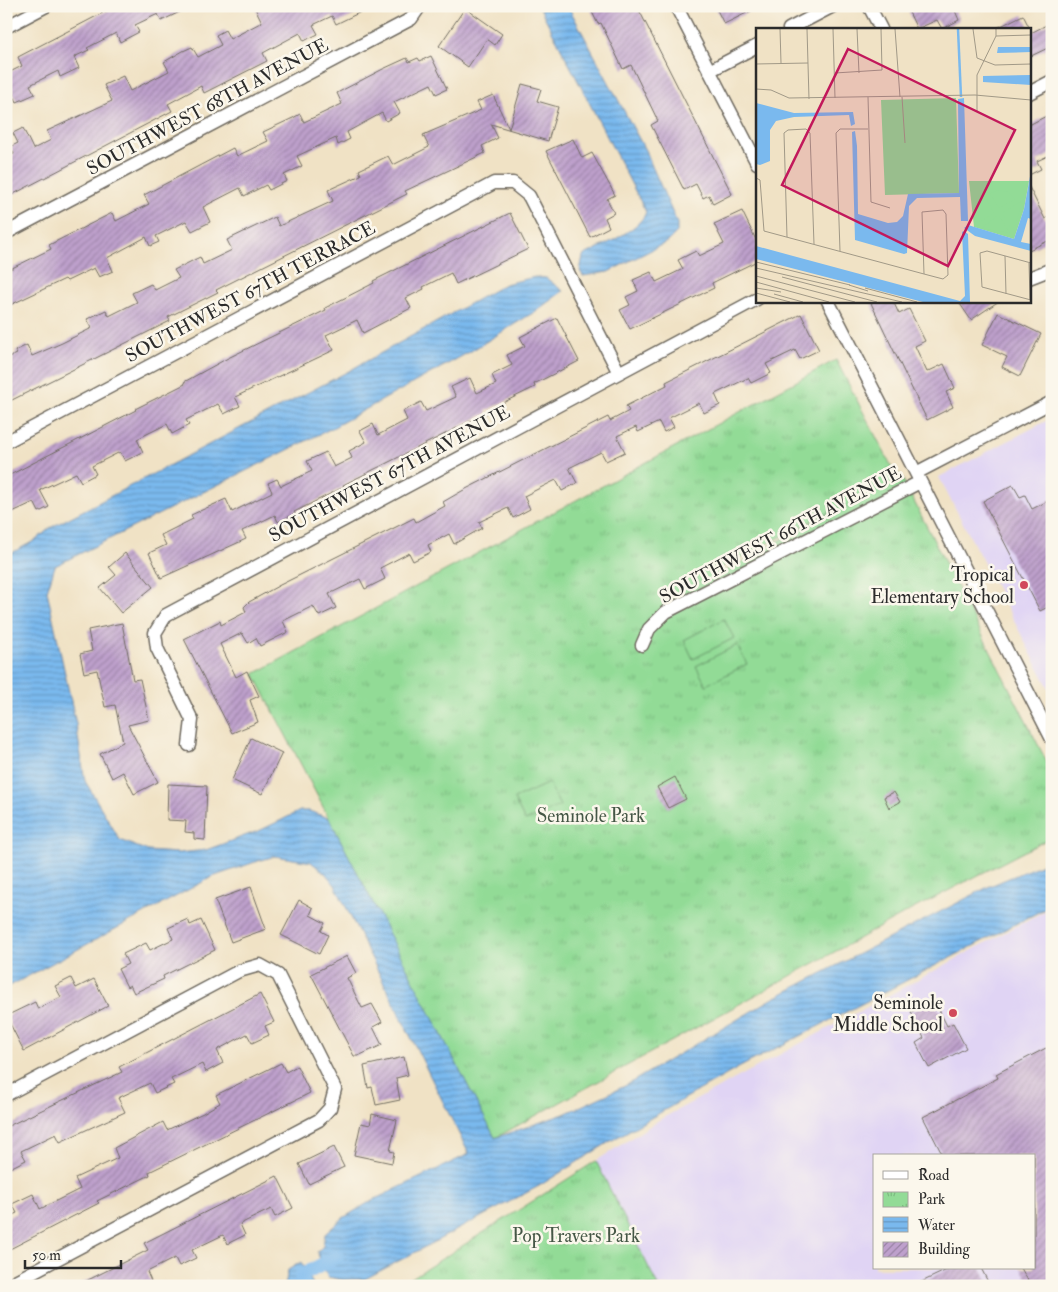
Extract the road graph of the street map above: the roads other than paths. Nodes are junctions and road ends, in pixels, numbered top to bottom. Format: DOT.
graph roads {
  1 [pos="46,6"];
  2 [pos="420,6"];
  3 [pos="676,6"];
  4 [pos="833,6"];
  5 [pos="869,6"];
  6 [pos="6,27"];
  7 [pos="792,28"];
  8 [pos="880,28"];
  9 [pos="756,47"];
  10 [pos="709,71"];
  11 [pos="1052,81"];
  12 [pos="1030,92"];
  13 [pos="756,161"];
  14 [pos="6,233"];
  15 [pos="1052,269"];
  16 [pos="1030,278"];
  17 [pos="756,300"];
  18 [pos="829,302"];
  19 [pos="618,371"];
  20 [pos="1052,402"];
  21 [pos="6,442"];
  22 [pos="918,478"];
  23 [pos="642,645"];
  24 [pos="1052,739"];
  25 [pos="189,746"];
  26 [pos="6,1095"];
  27 [pos="6,1286"];
  1 -- 6 [label="street"];
  2 -- 14 [label="street, SOUTHWEST 68TH AVENUE"];
  3 -- 10 [label="street"];
  4 -- 7 [label="street"];
  5 -- 8 [label="street"];
  9 -- 10 [label="street"];
  10 -- 13 [label="street"];
  11 -- 12 [label="street"];
  15 -- 16 [label="street"];
  17 -- 19 [label="street, SOUTHWEST 67TH AVENUE"];
  18 -- 22 [label="street"];
  19 -- 21 [label="street, SOUTHWEST 67TH TERRACE"];
  19 -- 25 [label="street, SOUTHWEST 67TH AVENUE"];
  20 -- 22 [label="street, SOUTHWEST 66TH AVENUE"];
  22 -- 23 [label="street, SOUTHWEST 66TH AVENUE"];
  22 -- 24 [label="street"];
  26 -- 27 [label="street"];
}
